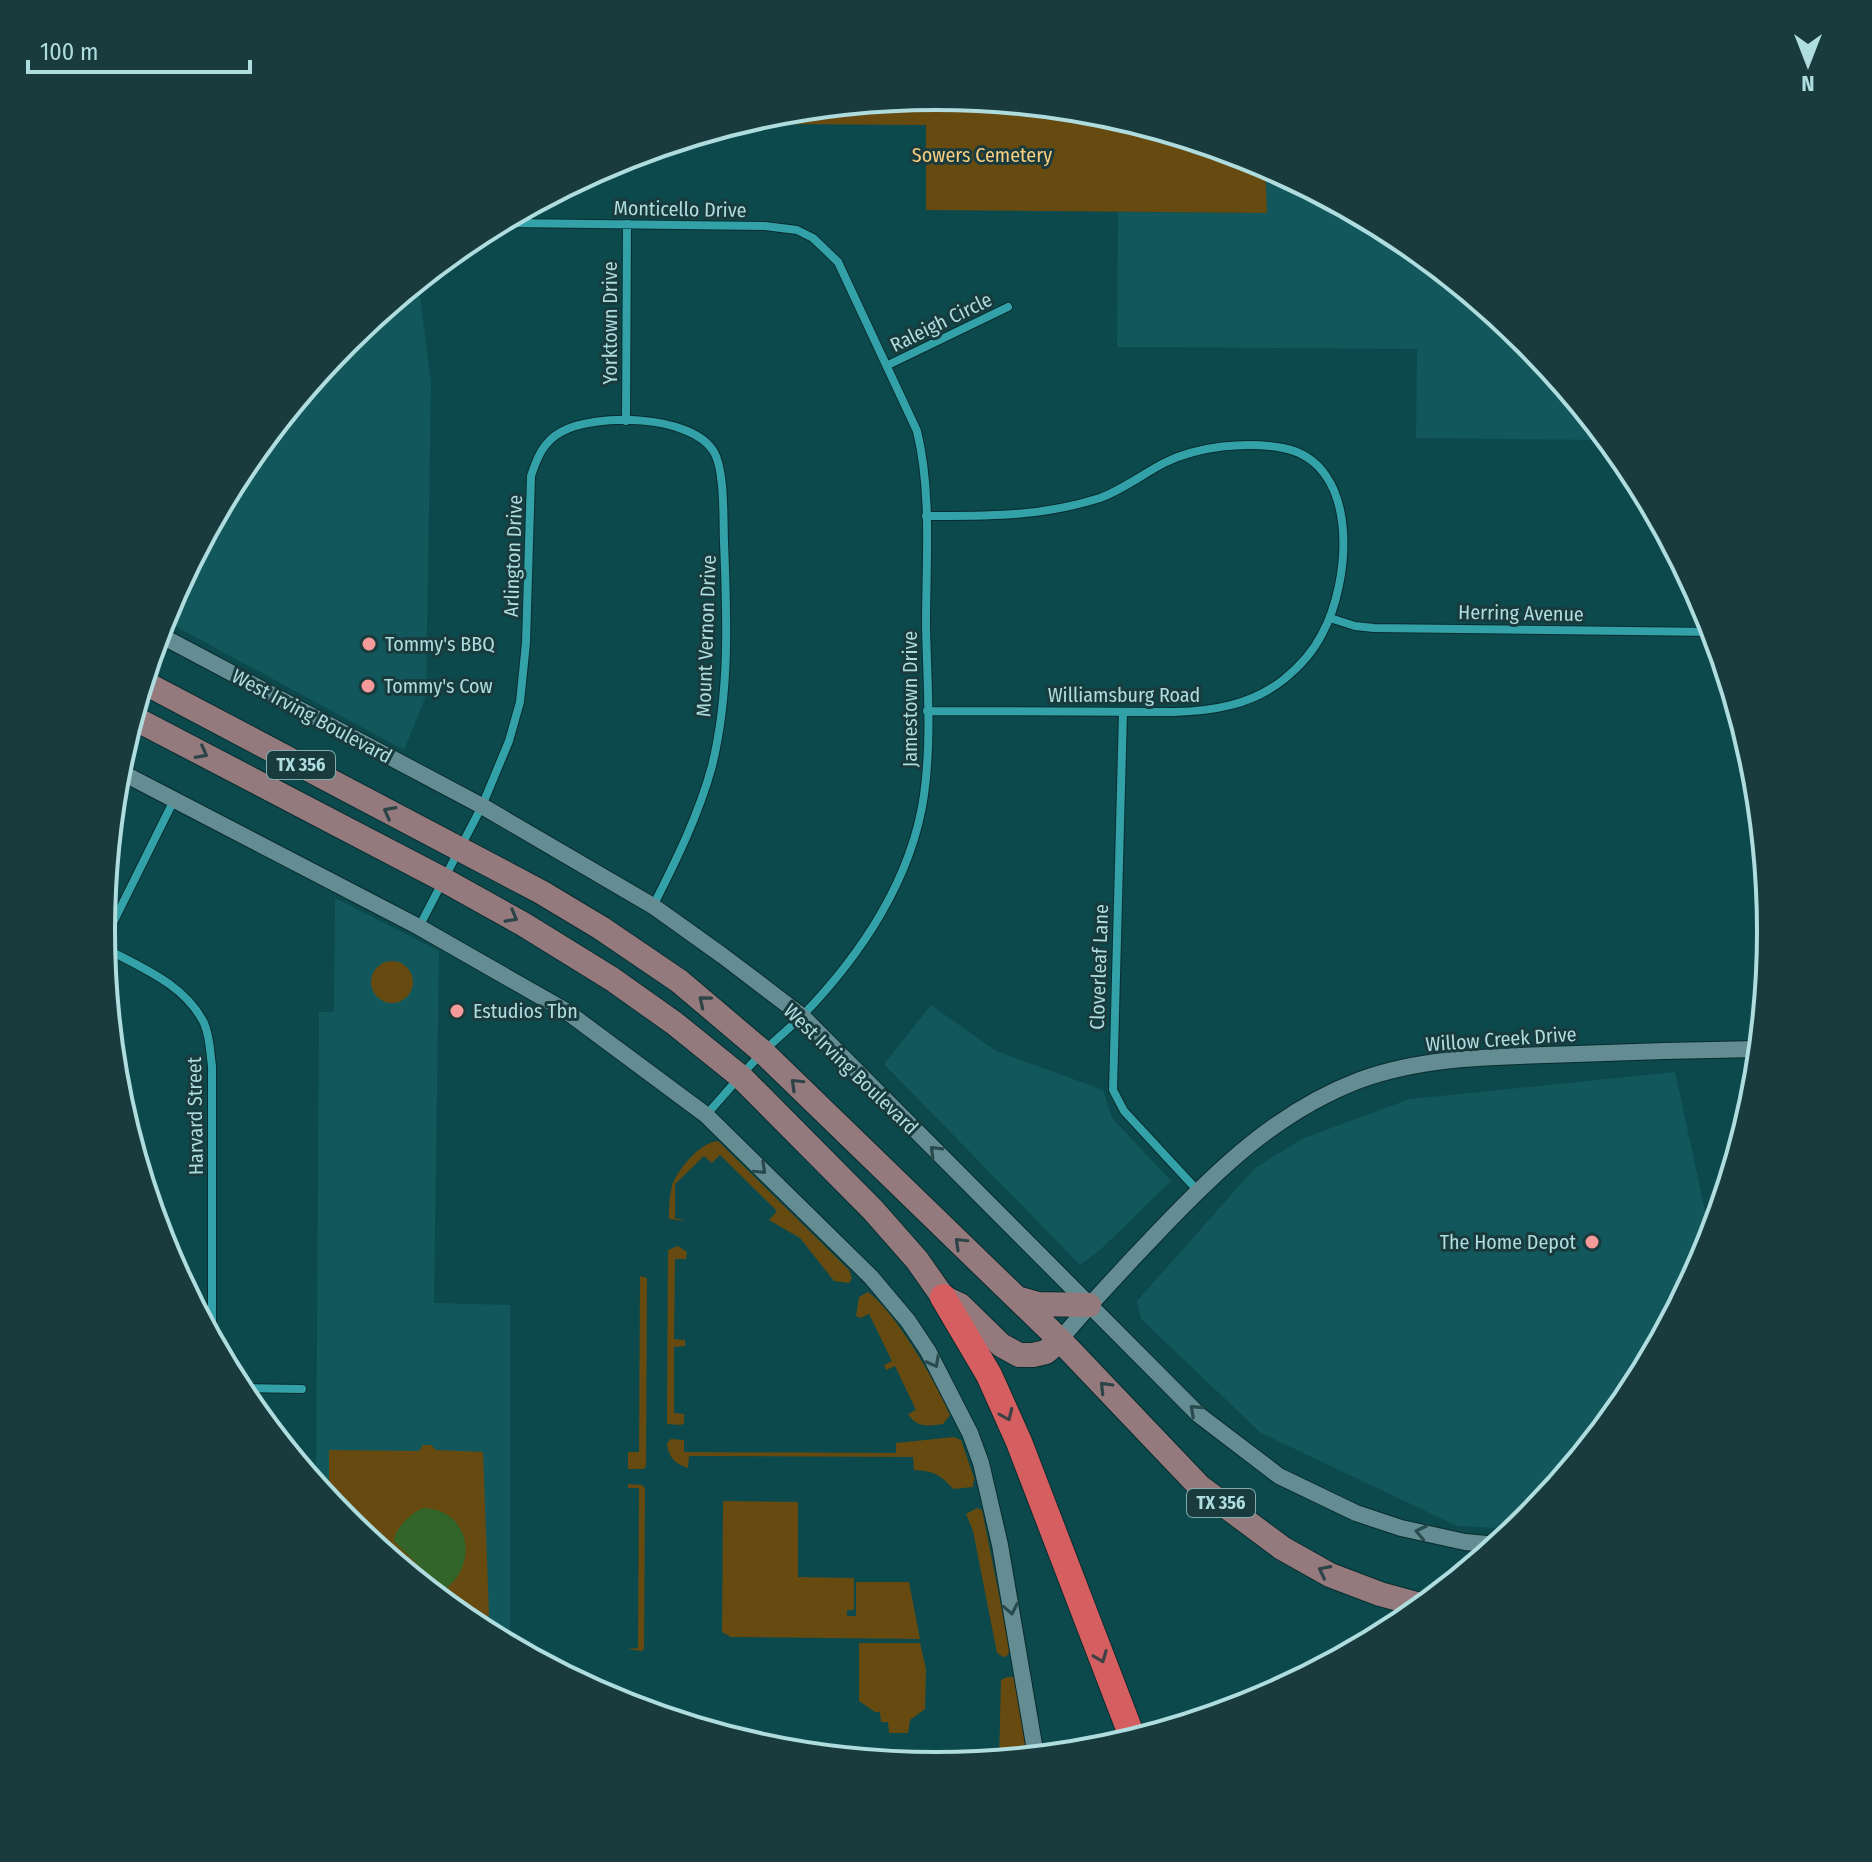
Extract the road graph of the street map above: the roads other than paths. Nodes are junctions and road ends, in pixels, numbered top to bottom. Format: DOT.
graph roads {
  1 [pos="521,223"];
  2 [pos="627,224"];
  3 [pos="813,238"];
  4 [pos="1008,307"];
  5 [pos="888,365"];
  6 [pos="626,421"];
  7 [pos="926,516"];
  8 [pos="1330,618"];
  9 [pos="1700,632"];
  10 [pos="169,640"];
  11 [pos="153,687"];
  12 [pos="927,711"];
  13 [pos="1123,712"];
  14 [pos="142,722"];
  15 [pos="130,777"];
  16 [pos="174,800"];
  17 [pos="482,806"];
  18 [pos="458,848"];
  19 [pos="444,880"];
  20 [pos="653,906"];
  21 [pos="115,919"];
  22 [pos="419,927"];
  23 [pos="116,954"];
  24 [pos="802,1016"];
  25 [pos="1748,1049"];
  26 [pos="763,1052"];
  27 [pos="741,1077"];
  28 [pos="706,1115"];
  29 [pos="1198,1191"];
  30 [pos="943,1297"];
  31 [pos="1016,1297"];
  32 [pos="1089,1305"];
  33 [pos="212,1317"];
  34 [pos="1060,1340"];
  35 [pos="254,1388"];
  36 [pos="302,1389"];
  37 [pos="1482,1544"];
  38 [pos="1409,1602"];
  39 [pos="1129,1728"];
  40 [pos="1034,1746"];
  1 -- 2 [label="street, Monticello Drive"];
  2 -- 3 [label="street, Monticello Drive"];
  2 -- 6 [label="street, Yorktown Drive"];
  3 -- 5 [label="street, Jamestown Drive"];
  4 -- 5 [label="street, Raleigh Circle"];
  5 -- 7 [label="street, Jamestown Drive"];
  6 -- 17 [label="street, Arlington Drive"];
  6 -- 20 [label="street, Mount Vernon Drive"];
  7 -- 8 [label="street, Williamsburg Road"];
  7 -- 12 [label="street, Jamestown Drive"];
  8 -- 9 [label="street, Herring Avenue"];
  8 -- 13 [label="street, Williamsburg Road"];
  10 -- 17 [label="street, West Irving Boulevard"];
  18 -- 11 [label="main road, TX 356, one-way"];
  12 -- 13 [label="street, Williamsburg Road"];
  12 -- 24 [label="street, Jamestown Drive"];
  13 -- 29 [label="street, Cloverleaf Lane"];
  14 -- 19 [label="main road, TX 356, one-way"];
  15 -- 16 [label="street"];
  16 -- 21 [label="street"];
  16 -- 22 [label="street"];
  17 -- 18 [label="street, Arlington Drive"];
  17 -- 20 [label="street, West Irving Boulevard"];
  18 -- 19 [label="street, Arlington Drive"];
  26 -- 18 [label="main road, TX 356, one-way"];
  19 -- 22 [label="street, Arlington Drive"];
  19 -- 27 [label="main road, TX 356, one-way"];
  20 -- 24 [label="street, West Irving Boulevard"];
  22 -- 28 [label="street"];
  23 -- 33 [label="street, Harvard Street"];
  24 -- 26 [label="street, Jamestown Drive"];
  32 -- 24 [label="street, West Irving Boulevard, one-way"];
  25 -- 29 [label="street, Willow Creek Drive"];
  26 -- 27 [label="street, Jamestown Drive"];
  31 -- 26 [label="main road, TX 356, one-way"];
  27 -- 28 [label="street, Jamestown Drive"];
  27 -- 30 [label="main road, TX 356"];
  28 -- 40 [label="street, one-way"];
  29 -- 32 [label="street, Willow Creek Drive"];
  30 -- 34 [label="main road"];
  30 -- 39 [label="highway, one-way"];
  31 -- 32 [label="main road"];
  31 -- 34 [label="main road, TX 356"];
  32 -- 34 [label="street, Willow Creek Drive"];
  37 -- 32 [label="street, West Irving Boulevard, one-way"];
  38 -- 34 [label="main road, TX 356, one-way"];
  35 -- 36 [label="street"];
}
